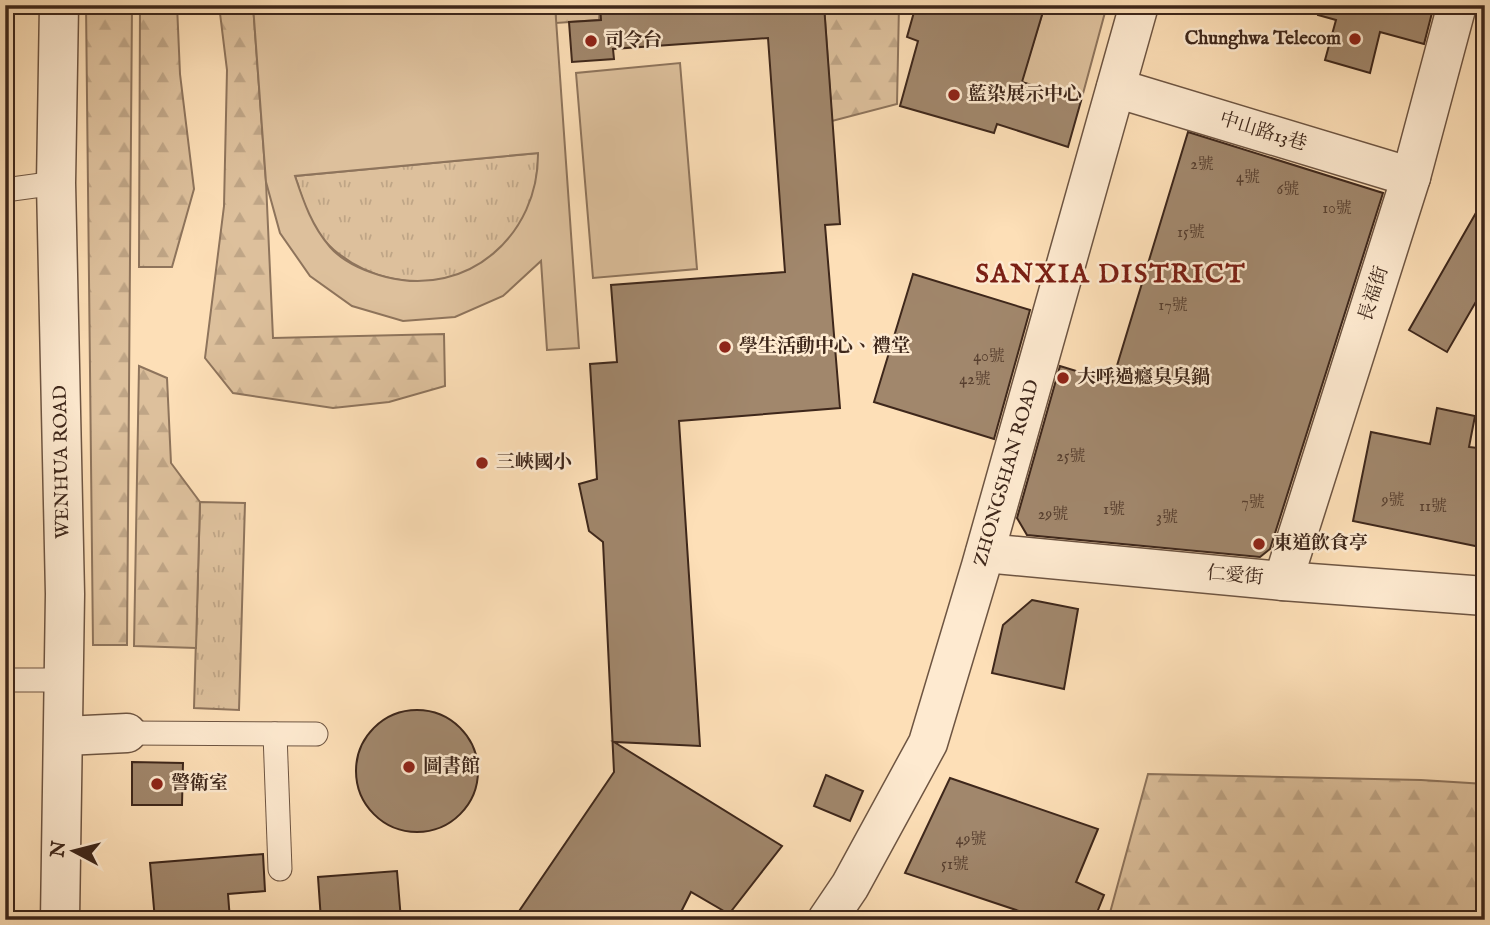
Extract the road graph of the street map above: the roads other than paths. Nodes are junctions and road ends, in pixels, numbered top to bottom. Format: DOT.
graph roads {
  1 [pos="59,5"];
  2 [pos="1139,5"];
  3 [pos="1457,5"];
  4 [pos="1116,88"];
  5 [pos="1411,177"];
  6 [pos="56,183"];
  7 [pos="5,190"];
  8 [pos="985,553"];
  9 [pos="1283,581"];
  10 [pos="1485,596"];
  11 [pos="5,680"];
  12 [pos="64,680"];
  13 [pos="127,733"];
  14 [pos="275,734"];
  15 [pos="316,734"];
  16 [pos="65,736"];
  17 [pos="280,869"];
  18 [pos="60,920"];
  19 [pos="827,920"];
  1 -- 6 [label="street, WENHUA ROAD"];
  2 -- 4 [label="street, ZHONGSHAN ROAD"];
  3 -- 5 [label="street, 長福街"];
  4 -- 5 [label="street, 中山路13巷"];
  4 -- 8 [label="street, ZHONGSHAN ROAD"];
  5 -- 9 [label="street, 長福街"];
  6 -- 7 [label="lane"];
  6 -- 12 [label="street, WENHUA ROAD"];
  8 -- 9 [label="street, 仁愛街"];
  8 -- 19 [label="street, ZHONGSHAN ROAD"];
  9 -- 10 [label="street, 仁愛街"];
  11 -- 12 [label="lane"];
  12 -- 16 [label="street, WENHUA ROAD"];
  13 -- 14 [label="lane"];
  13 -- 16 [label="street"];
  14 -- 15 [label="lane"];
  14 -- 17 [label="lane"];
  16 -- 18 [label="street, WENHUA ROAD"];
}
